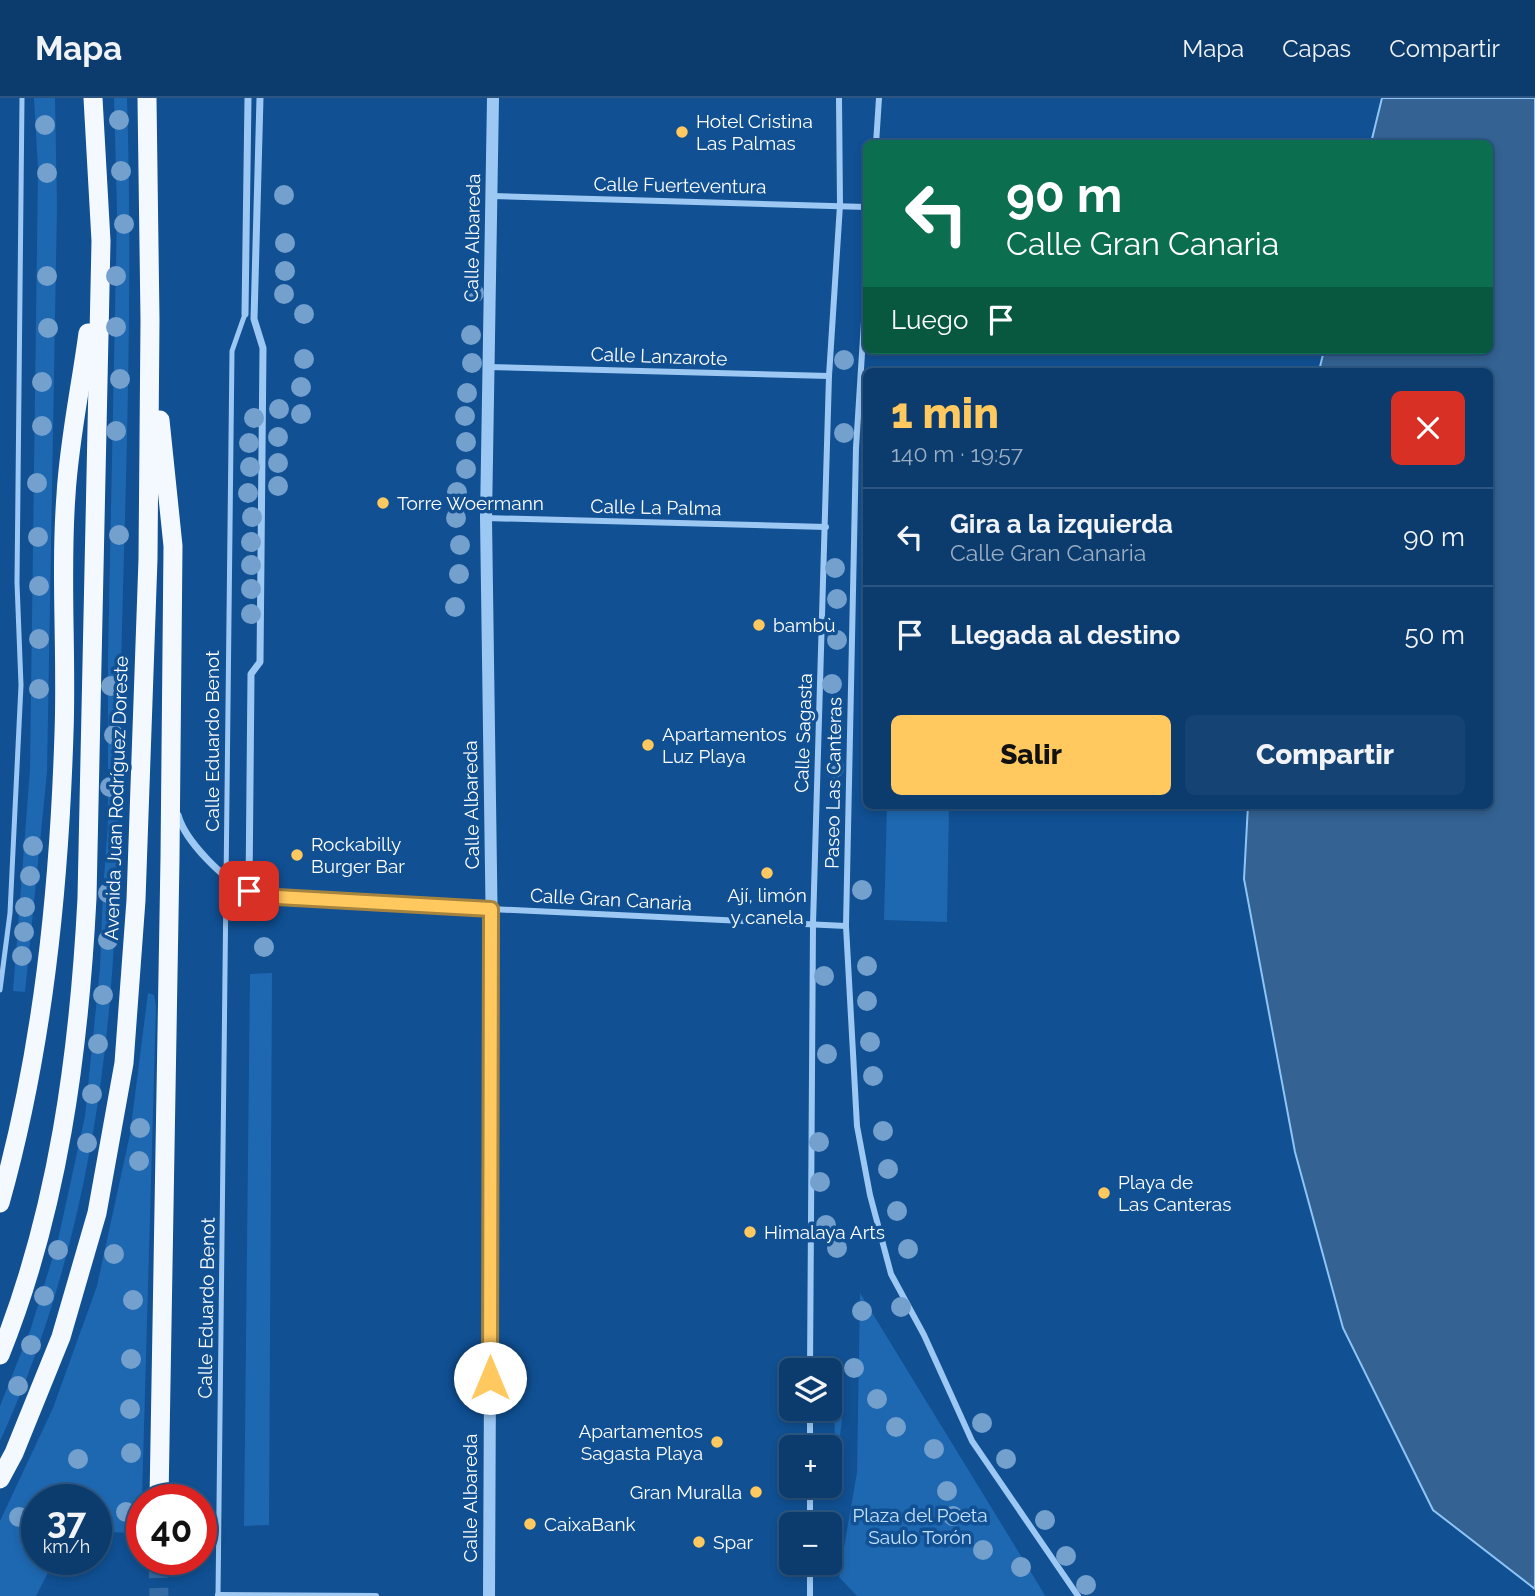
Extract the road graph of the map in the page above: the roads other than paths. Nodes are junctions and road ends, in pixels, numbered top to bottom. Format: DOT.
graph roads {
  1 [pos="22,98"];
  2 [pos="93,98"];
  3 [pos="147,98"];
  4 [pos="248,98"];
  5 [pos="260,98"];
  6 [pos="493,98"];
  7 [pos="839,98"];
  8 [pos="879,98"];
  9 [pos="876,140"];
  10 [pos="492,196"];
  11 [pos="840,205"];
  12 [pos="863,207"];
  13 [pos="101,242"];
  14 [pos="245,314"];
  15 [pos="150,320"];
  16 [pos="863,337"];
  17 [pos="488,367"];
  18 [pos="829,376"];
  19 [pos="486,519"];
  20 [pos="826,527"];
  21 [pos="170,783"];
  22 [pos="228,878"];
  23 [pos="249,891"];
  24 [pos="491,909"];
  25 [pos="813,924"];
  26 [pos="846,926"];
  27 [pos="0,990"];
  28 [pos="0,1203"];
  29 [pos="0,1355"];
  30 [pos="810,1358"];
  31 [pos="0,1479"];
  32 [pos="159,1484"];
  33 [pos="810,1575"];
  34 [pos="218,1596"];
  35 [pos="376,1596"];
  36 [pos="489,1596"];
  37 [pos="810,1596"];
  38 [pos="1077,1596"];
  1 -- 27 [label="lane"];
  2 -- 13 [label="highway, Avenida Juan Rodríguez Doreste"];
  3 -- 15 [label="highway, Avenida Juan Rodríguez Doreste"];
  4 -- 14 [label="street, Calle Eduardo Benot"];
  5 -- 23 [label="street, Calle Eduardo Benot"];
  6 -- 10 [label="street, Calle Albareda"];
  7 -- 11 [label="street, Calle Sagasta"];
  8 -- 9 [label="street"];
  10 -- 11 [label="street, Calle Fuerteventura"];
  10 -- 17 [label="street, Calle Albareda"];
  11 -- 12 [label="street, Calle Fuerteventura"];
  11 -- 18 [label="street, Calle Sagasta"];
  13 -- 28 [label="highway"];
  13 -- 29 [label="highway, Avenida Juan Rodríguez Doreste"];
  14 -- 22 [label="lane, Calle Eduardo Benot"];
  15 -- 21 [label="highway"];
  15 -- 31 [label="highway, Avenida Juan Rodríguez Doreste"];
  16 -- 26 [label="street, Paseo Las Canteras"];
  17 -- 18 [label="street, Calle Lanzarote"];
  17 -- 19 [label="street, Calle Albareda"];
  18 -- 20 [label="street, Calle Sagasta"];
  19 -- 20 [label="street, Calle La Palma"];
  19 -- 24 [label="street, Calle Albareda"];
  20 -- 25 [label="street, Calle Sagasta"];
  21 -- 22 [label="street"];
  21 -- 32 [label="highway"];
  22 -- 23 [label="street"];
  22 -- 34 [label="lane, Calle Eduardo Benot"];
  23 -- 24 [label="street, Calle Gran Canaria"];
  24 -- 25 [label="street, Calle Gran Canaria"];
  24 -- 36 [label="street, Calle Albareda"];
  25 -- 26 [label="street, Calle Gran Canaria"];
  25 -- 30 [label="street, Calle Sagasta"];
  26 -- 38 [label="street, Paseo Las Canteras"];
  33 -- 37 [label="street"];
  34 -- 35 [label="street"];
}
